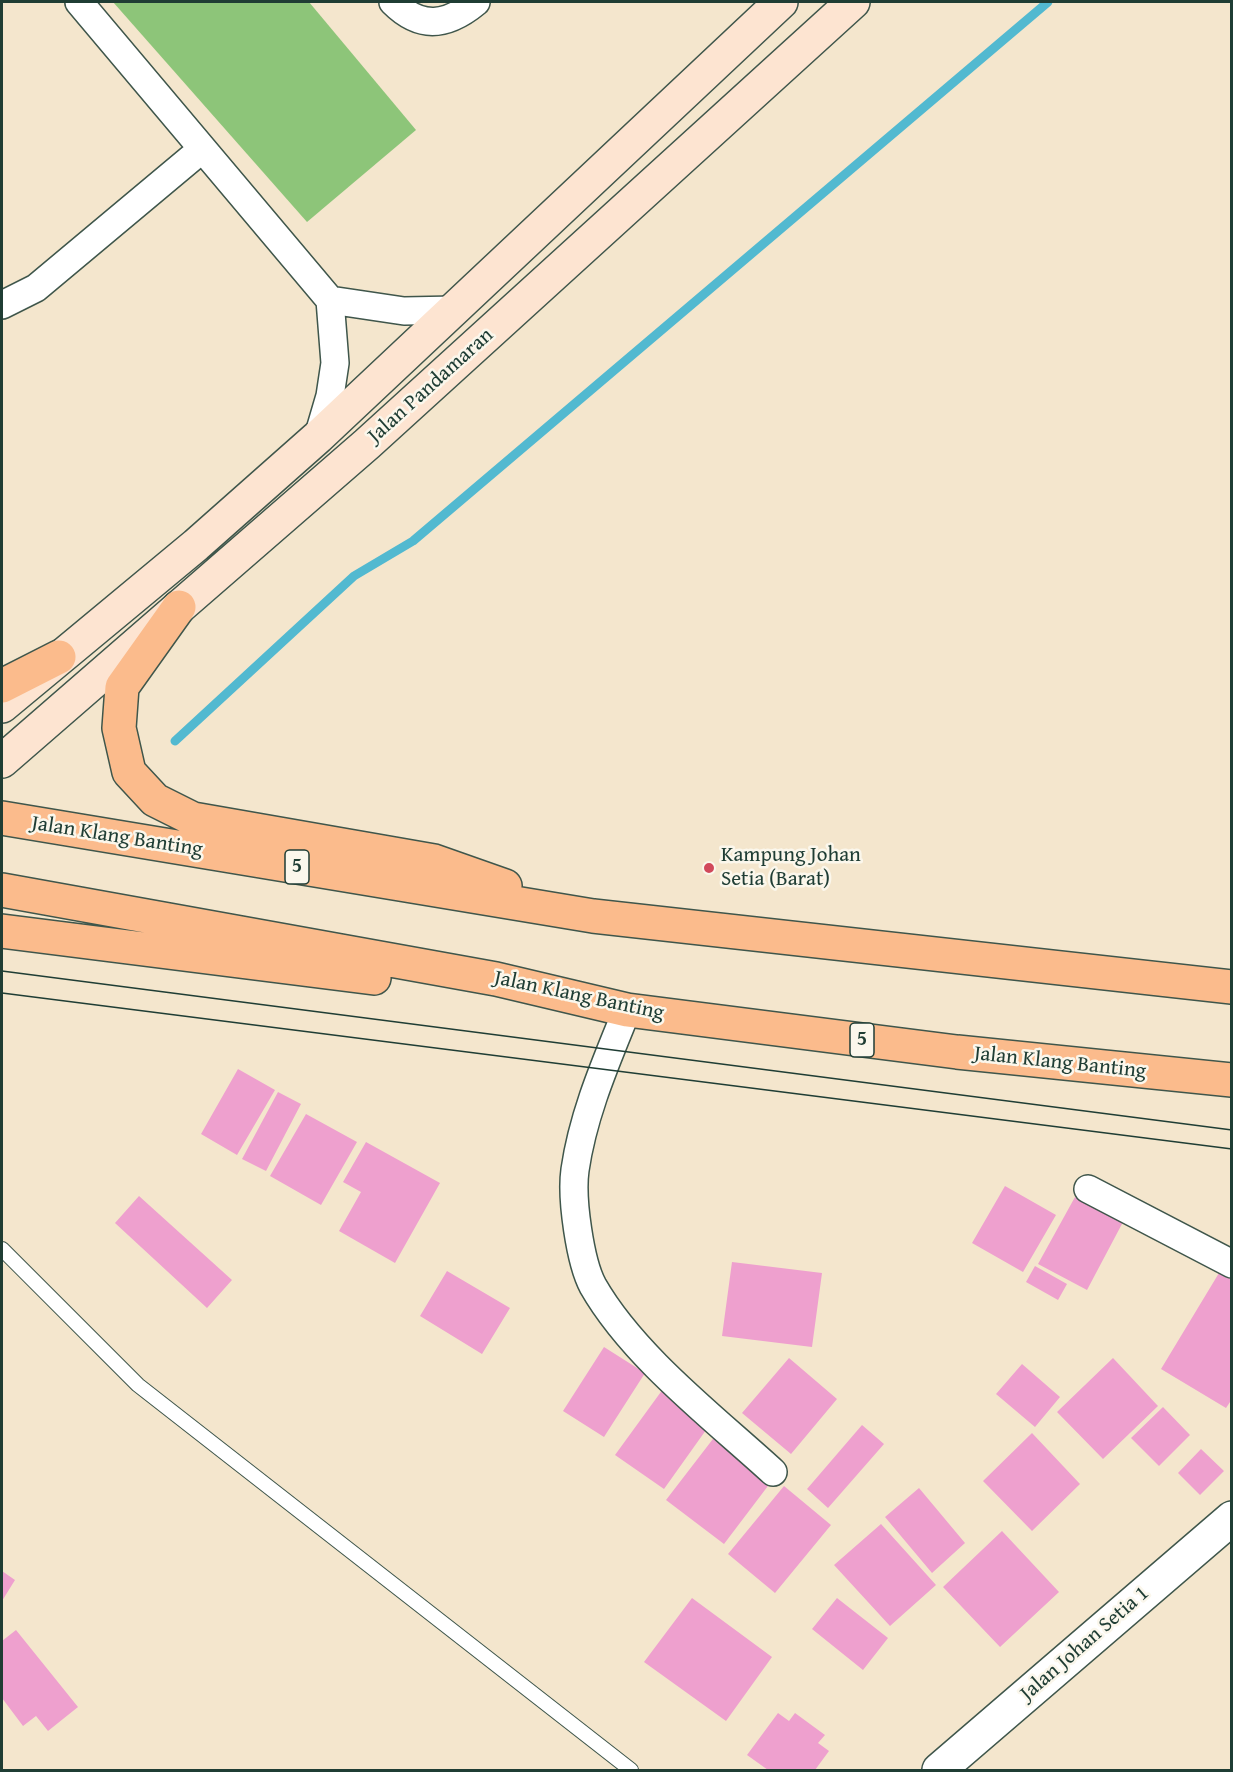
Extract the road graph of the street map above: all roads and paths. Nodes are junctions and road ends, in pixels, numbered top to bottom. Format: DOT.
graph roads {
  1 [pos="79,2"];
  2 [pos="393,2"];
  3 [pos="477,2"];
  4 [pos="781,2"];
  5 [pos="852,2"];
  6 [pos="201,150"];
  7 [pos="330,300"];
  8 [pos="2,304"];
  9 [pos="456,310"];
  10 [pos="318,437"];
  11 [pos="179,607"];
  12 [pos="59,657"];
  13 [pos="2,686"];
  14 [pos="2,706"];
  15 [pos="2,761"];
  16 [pos="2,818"];
  17 [pos="2,890"];
  18 [pos="593,916"];
  19 [pos="2,931"];
  20 [pos="496,979"];
  21 [pos="1232,987"];
  22 [pos="627,1010"];
  23 [pos="1232,1080"];
  24 [pos="1088,1189"];
  25 [pos="2,1249"];
  26 [pos="1232,1264"];
  27 [pos="773,1472"];
  28 [pos="1232,1518"];
  29 [pos="631,1770"];
  30 [pos="939,1770"];
  1 -- 6 [label="street"];
  2 -- 3 [label="street"];
  4 -- 9 [label="main road, Jalan Pandamaran"];
  5 -- 11 [label="main road, Jalan Pandamaran"];
  6 -- 7 [label="street"];
  6 -- 8 [label="street"];
  7 -- 9 [label="street"];
  7 -- 10 [label="street"];
  9 -- 10 [label="main road, Jalan Pandamaran"];
  10 -- 12 [label="main road, Jalan Pandamaran"];
  11 -- 15 [label="main road, Jalan Pandamaran"];
  11 -- 18 [label="highway"];
  12 -- 13 [label="highway"];
  12 -- 14 [label="main road, Jalan Pandamaran"];
  16 -- 18 [label="highway, Jalan Klang Banting / 5"];
  17 -- 20 [label="highway, Jalan Klang Banting / 5"];
  18 -- 21 [label="highway, Jalan Klang Banting / 5"];
  19 -- 20 [label="highway"];
  20 -- 22 [label="highway, Jalan Klang Banting / 5"];
  22 -- 23 [label="highway, Jalan Klang Banting / 5"];
  22 -- 27 [label="street"];
  24 -- 26 [label="street"];
  25 -- 29 [label="lane"];
  28 -- 30 [label="street, Jalan Johan Setia 1"];
}
